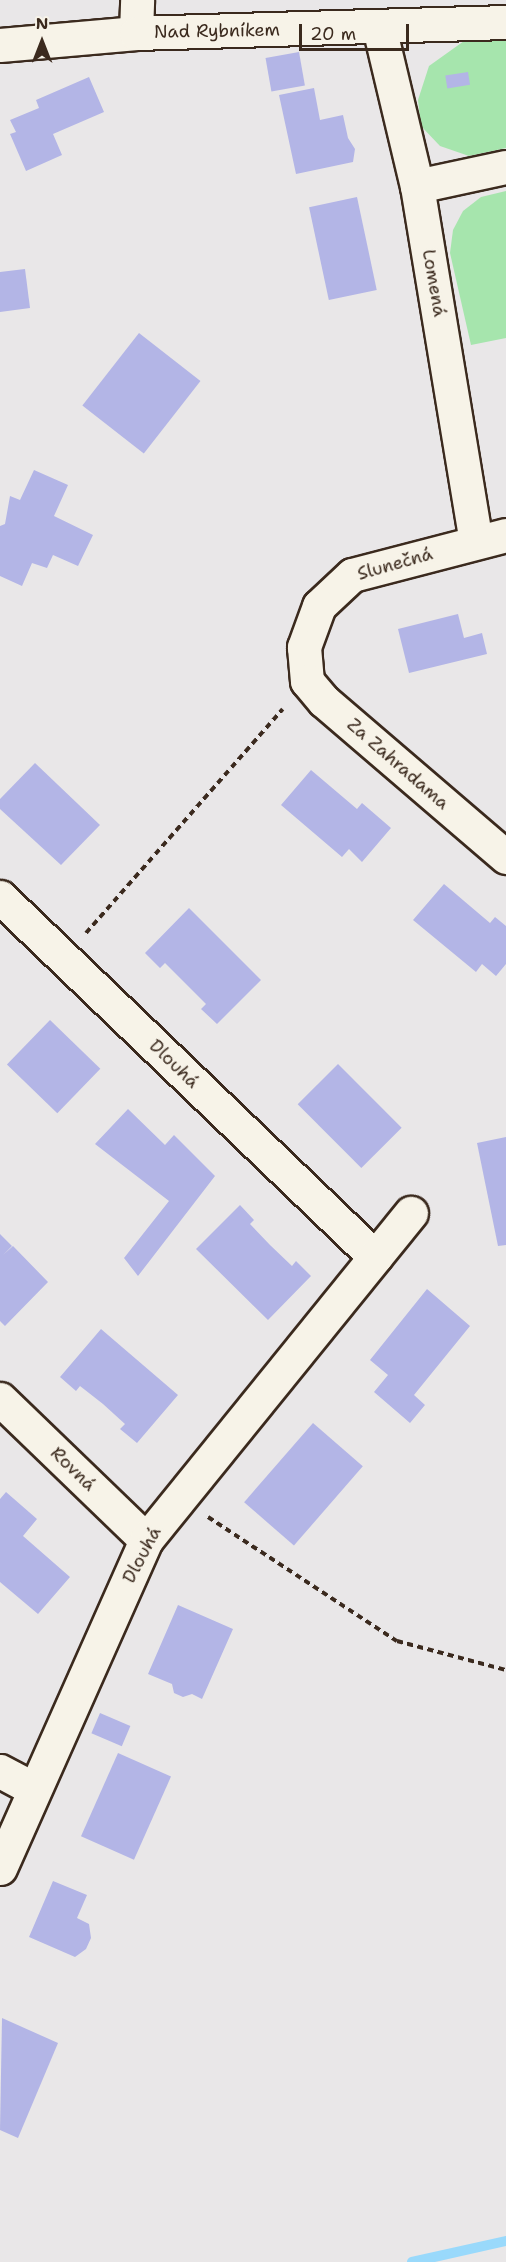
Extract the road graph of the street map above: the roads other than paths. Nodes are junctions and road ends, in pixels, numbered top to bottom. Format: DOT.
graph roads {
  1 [pos="136,0"];
  2 [pos="506,22"];
  3 [pos="380,27"];
  4 [pos="136,33"];
  5 [pos="0,45"];
  6 [pos="506,167"];
  7 [pos="417,186"];
  8 [pos="491,538"];
  9 [pos="306,672"];
  10 [pos="506,857"];
  11 [pos="0,897"];
  12 [pos="411,1213"];
  13 [pos="375,1257"];
  14 [pos="0,1398"];
  15 [pos="146,1540"];
  16 [pos="0,1771"];
  17 [pos="32,1788"];
  18 [pos="0,1868"];
  1 -- 4 [label="street"];
  2 -- 3 [label="street, Nad Rybníkem"];
  3 -- 4 [label="street, Nad Rybníkem"];
  3 -- 7 [label="street, Lomená"];
  4 -- 5 [label="street, Nad Rybníkem"];
  6 -- 7 [label="street"];
  7 -- 8 [label="street, Lomená"];
  8 -- 9 [label="street, Slunečná"];
  9 -- 10 [label="street, Za Zahradama"];
  11 -- 13 [label="street, Dlouhá"];
  12 -- 13 [label="street, Dlouhá"];
  13 -- 15 [label="street, Dlouhá"];
  14 -- 15 [label="street, Rovná"];
  15 -- 17 [label="street, Dlouhá"];
  16 -- 17 [label="street"];
  17 -- 18 [label="street, Dlouhá"];
}
